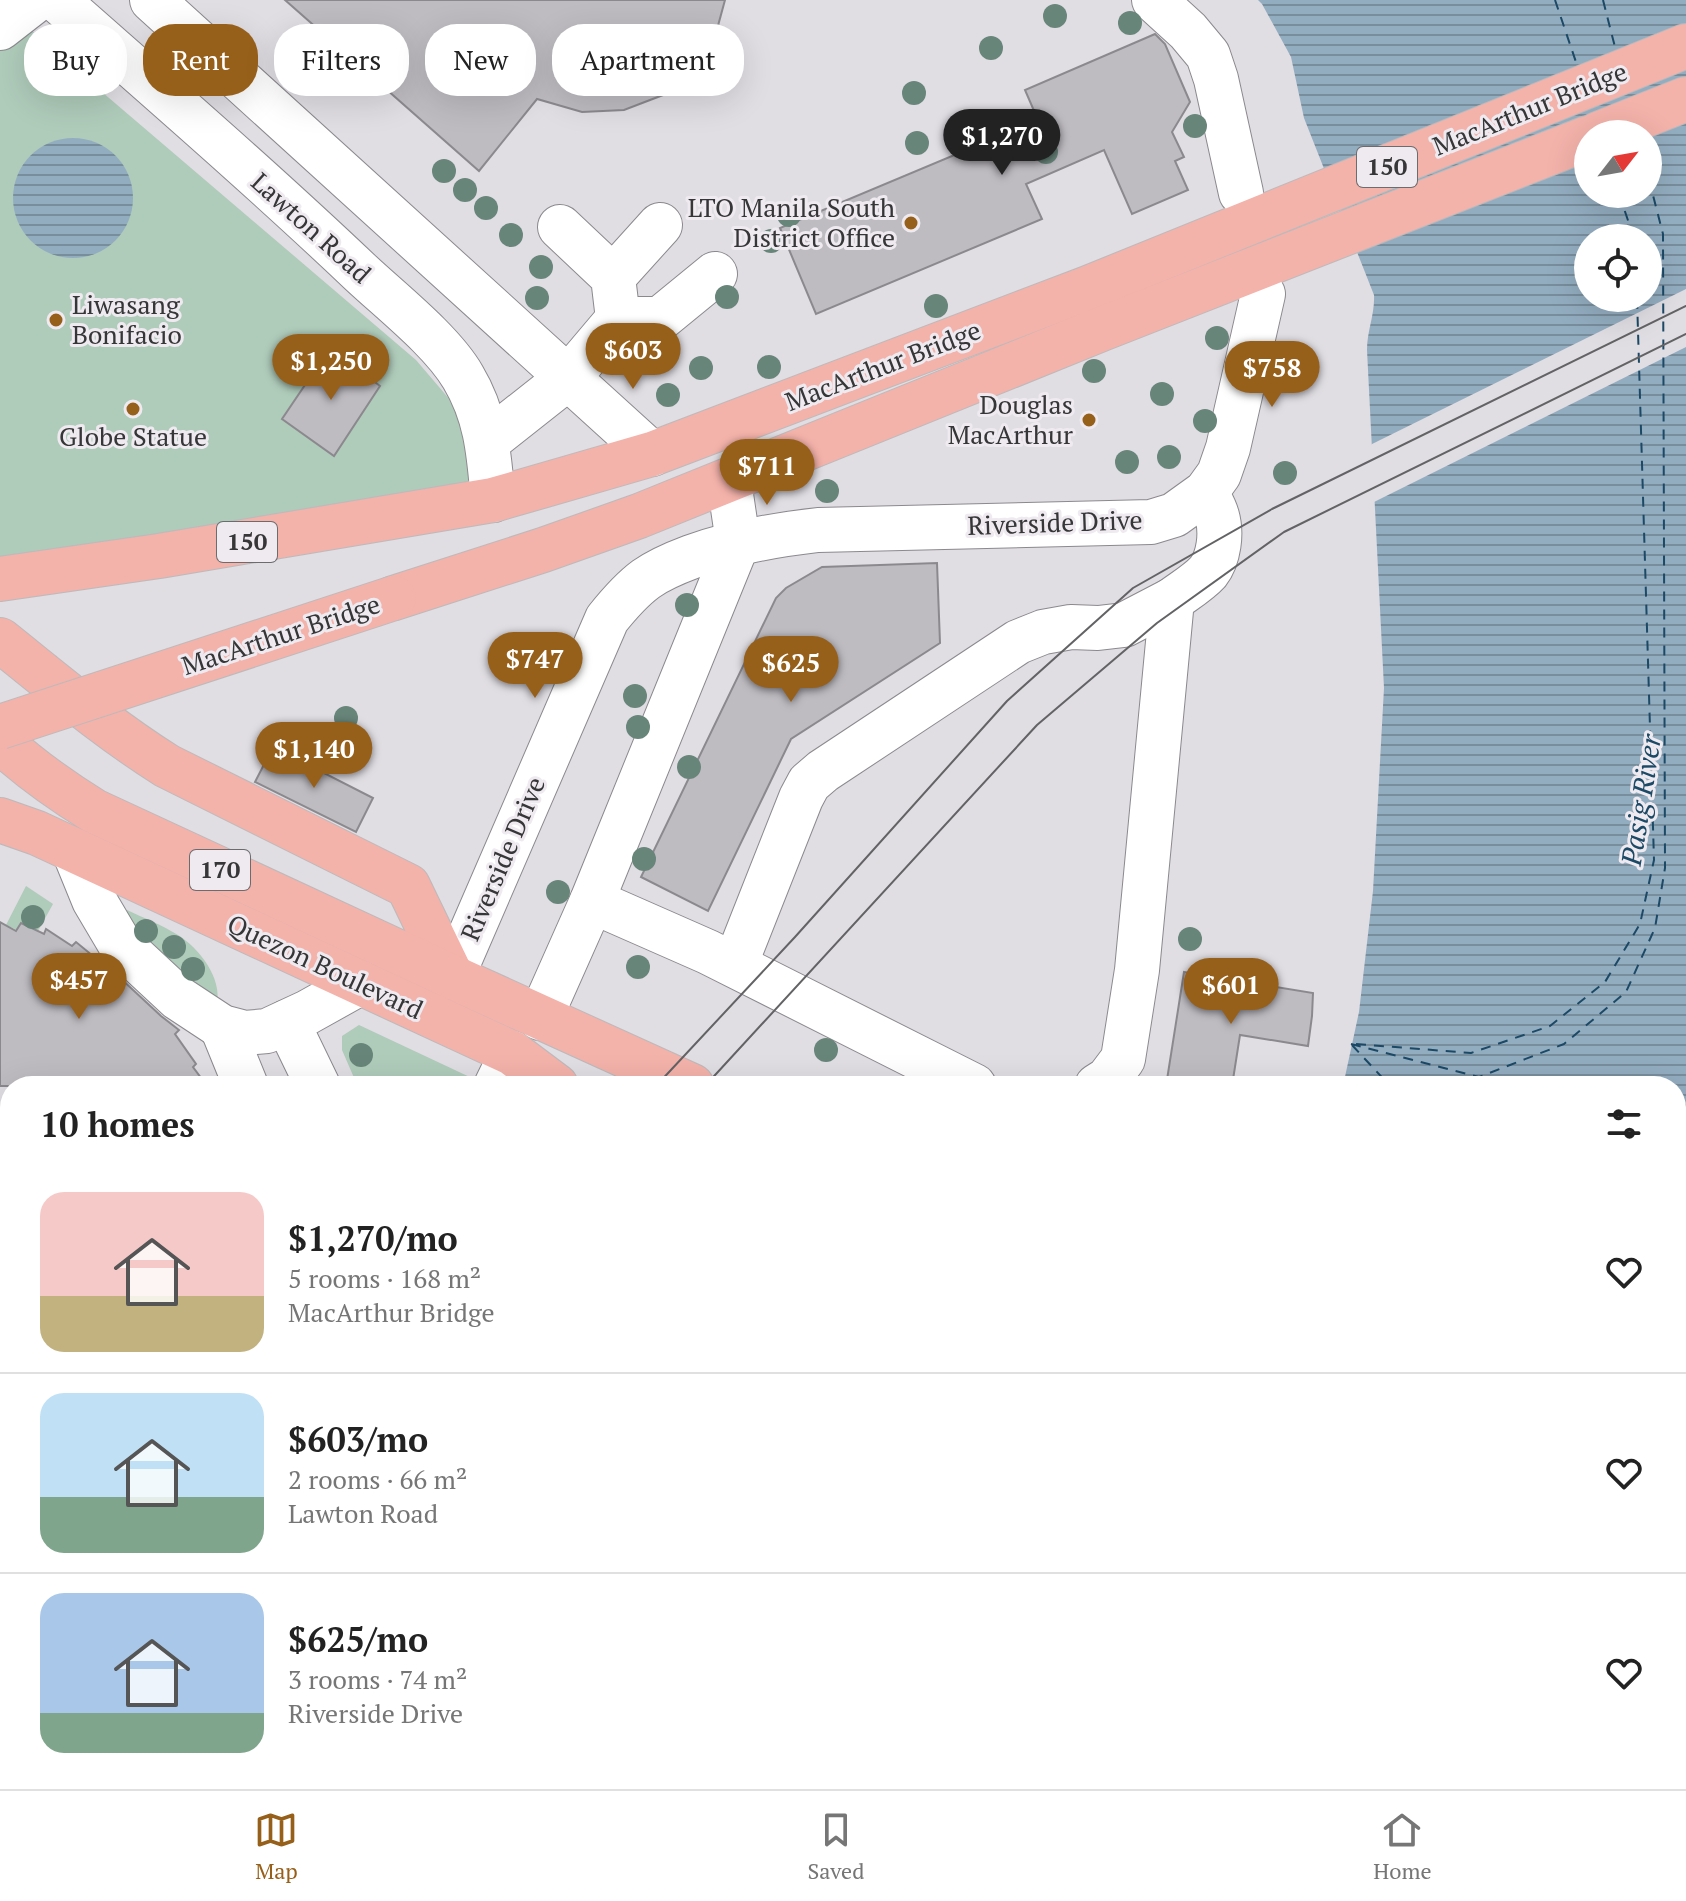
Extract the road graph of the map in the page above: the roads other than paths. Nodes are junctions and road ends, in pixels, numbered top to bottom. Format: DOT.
graph roads {
  1 [pos="36,0"];
  2 [pos="57,0"];
  3 [pos="152,0"];
  4 [pos="1154,0"];
  5 [pos="0,28"];
  6 [pos="1686,46"];
  7 [pos="1686,99"];
  8 [pos="1633,120"];
  9 [pos="1574,143"];
  10 [pos="1241,193"];
  11 [pos="660,225"];
  12 [pos="560,227"];
  13 [pos="715,274"];
  14 [pos="1263,294"];
  15 [pos="616,298"];
  16 [pos="569,377"];
  17 [pos="488,441"];
  18 [pos="652,454"];
  19 [pos="729,481"];
  20 [pos="1206,492"];
  21 [pos="493,500"];
  22 [pos="738,542"];
  23 [pos="0,579"];
  24 [pos="1172,600"];
  25 [pos="0,640"];
  26 [pos="0,727"];
  27 [pos="0,741"];
  28 [pos="0,820"];
  29 [pos="74,851"];
  30 [pos="592,901"];
  31 [pos="735,965"];
  32 [pos="452,977"];
  33 [pos="360,983"];
  34 [pos="540,1018"];
  35 [pos="287,1022"];
  36 [pos="222,1027"];
  37 [pos="504,1070"];
  38 [pos="242,1076"];
  39 [pos="313,1076"];
  40 [pos="524,1076"];
  41 [pos="670,1076"];
  42 [pos="954,1076"];
  43 [pos="1110,1076"];
  1 -- 5 [label="street"];
  2 -- 17 [label="street, Lawton Road"];
  3 -- 16 [label="street"];
  4 -- 10 [label="street"];
  6 -- 18 [label="main road, MacArthur Bridge / 150"];
  7 -- 8 [label="main road, MacArthur Bridge"];
  9 -- 19 [label="main road, MacArthur Bridge / 150"];
  11 -- 15 [label="street"];
  12 -- 15 [label="street"];
  13 -- 15 [label="street"];
  14 -- 20 [label="street, Riverside Drive"];
  15 -- 16 [label="street"];
  16 -- 17 [label="street"];
  16 -- 18 [label="street"];
  17 -- 21 [label="street, Lawton Road"];
  18 -- 21 [label="main road, MacArthur Bridge / 150"];
  19 -- 22 [label="street"];
  19 -- 26 [label="main road, MacArthur Bridge / 150, bridge"];
  20 -- 22 [label="street, Riverside Drive"];
  20 -- 24 [label="street"];
  21 -- 23 [label="main road, MacArthur Bridge / 150"];
  22 -- 30 [label="street"];
  22 -- 32 [label="street, Riverside Drive"];
  24 -- 31 [label="street"];
  24 -- 43 [label="street"];
  25 -- 32 [label="main road, Quezon Boulevard / 170"];
  27 -- 32 [label="main road, Quezon Boulevard / 170"];
  28 -- 29 [label="main road, Quezon Boulevard / 170"];
  29 -- 33 [label="main road, Quezon Boulevard / 170"];
  29 -- 36 [label="street"];
  30 -- 31 [label="street"];
  30 -- 34 [label="street"];
  31 -- 42 [label="street"];
  32 -- 34 [label="main road, Quezon Boulevard / 170"];
  33 -- 35 [label="street"];
  33 -- 37 [label="main road, Quezon Boulevard / 170"];
  34 -- 41 [label="main road, Quezon Boulevard / 170"];
  35 -- 36 [label="street"];
  35 -- 39 [label="street"];
  36 -- 38 [label="street"];
  37 -- 40 [label="main road, Quezon Boulevard / 170"];
}
